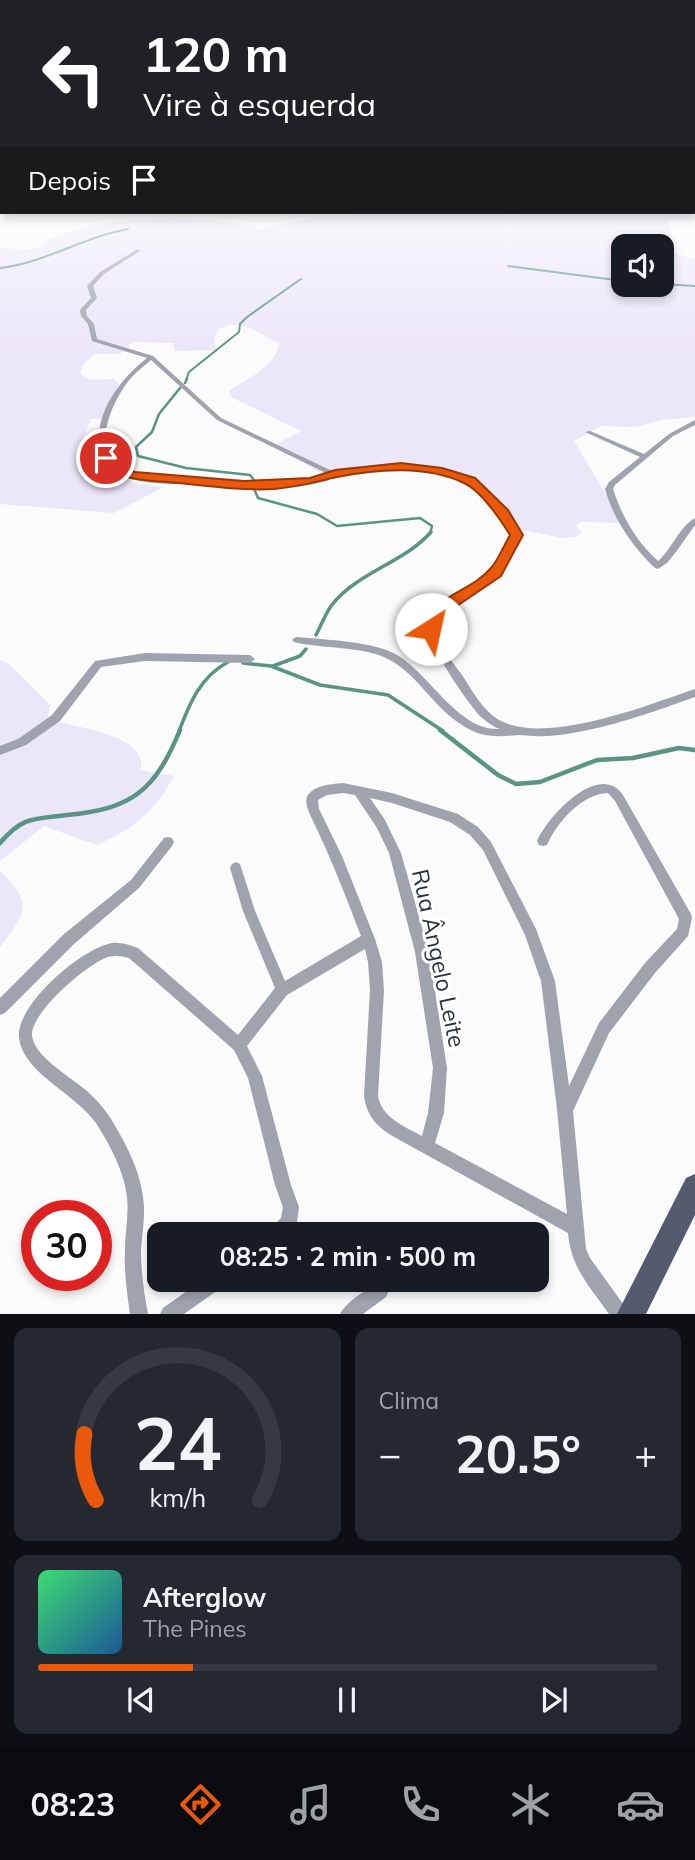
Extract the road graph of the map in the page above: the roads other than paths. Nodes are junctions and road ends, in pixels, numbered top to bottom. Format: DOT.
graph roads {
  1 [pos="138,250"];
  2 [pos="150,357"];
  3 [pos="695,422"];
  4 [pos="588,432"];
  5 [pos="646,457"];
  6 [pos="335,474"];
  7 [pos="695,520"];
  8 [pos="298,640"];
  9 [pos="250,659"];
  10 [pos="695,693"];
  11 [pos="524,730"];
  12 [pos="0,751"];
  13 [pos="350,789"];
  14 [pos="543,841"];
  15 [pos="168,842"];
  16 [pos="236,868"];
  17 [pos="369,939"];
  18 [pos="282,990"];
  19 [pos="0,1008"];
  20 [pos="239,1045"];
  21 [pos="565,1110"];
  22 [pos="427,1145"];
  23 [pos="695,1187"];
  24 [pos="289,1222"];
  25 [pos="576,1228"];
  26 [pos="200,1292"];
  27 [pos="379,1292"];
  28 [pos="139,1314"];
  29 [pos="169,1314"];
  30 [pos="349,1314"];
  31 [pos="620,1314"];
  32 [pos="631,1314"];
  1 -- 2 [label="street"];
  2 -- 6 [label="street"];
  2 -- 6 [label="street"];
  3 -- 5 [label="street"];
  4 -- 5 [label="street"];
  5 -- 7 [label="street"];
  6 -- 11 [label="street"];
  8 -- 11 [label="street"];
  9 -- 12 [label="street"];
  10 -- 11 [label="street"];
  13 -- 17 [label="street"];
  13 -- 21 [label="street"];
  13 -- 22 [label="street, Rua Ângelo Leite"];
  14 -- 21 [label="street"];
  15 -- 19 [label="street"];
  16 -- 18 [label="street"];
  17 -- 18 [label="street"];
  17 -- 22 [label="street"];
  18 -- 20 [label="street"];
  20 -- 24 [label="street"];
  20 -- 28 [label="street"];
  21 -- 25 [label="street"];
  22 -- 25 [label="street"];
  23 -- 32 [label="main road"];
  25 -- 31 [label="street"];
  26 -- 29 [label="street"];
  27 -- 30 [label="street"];
}
